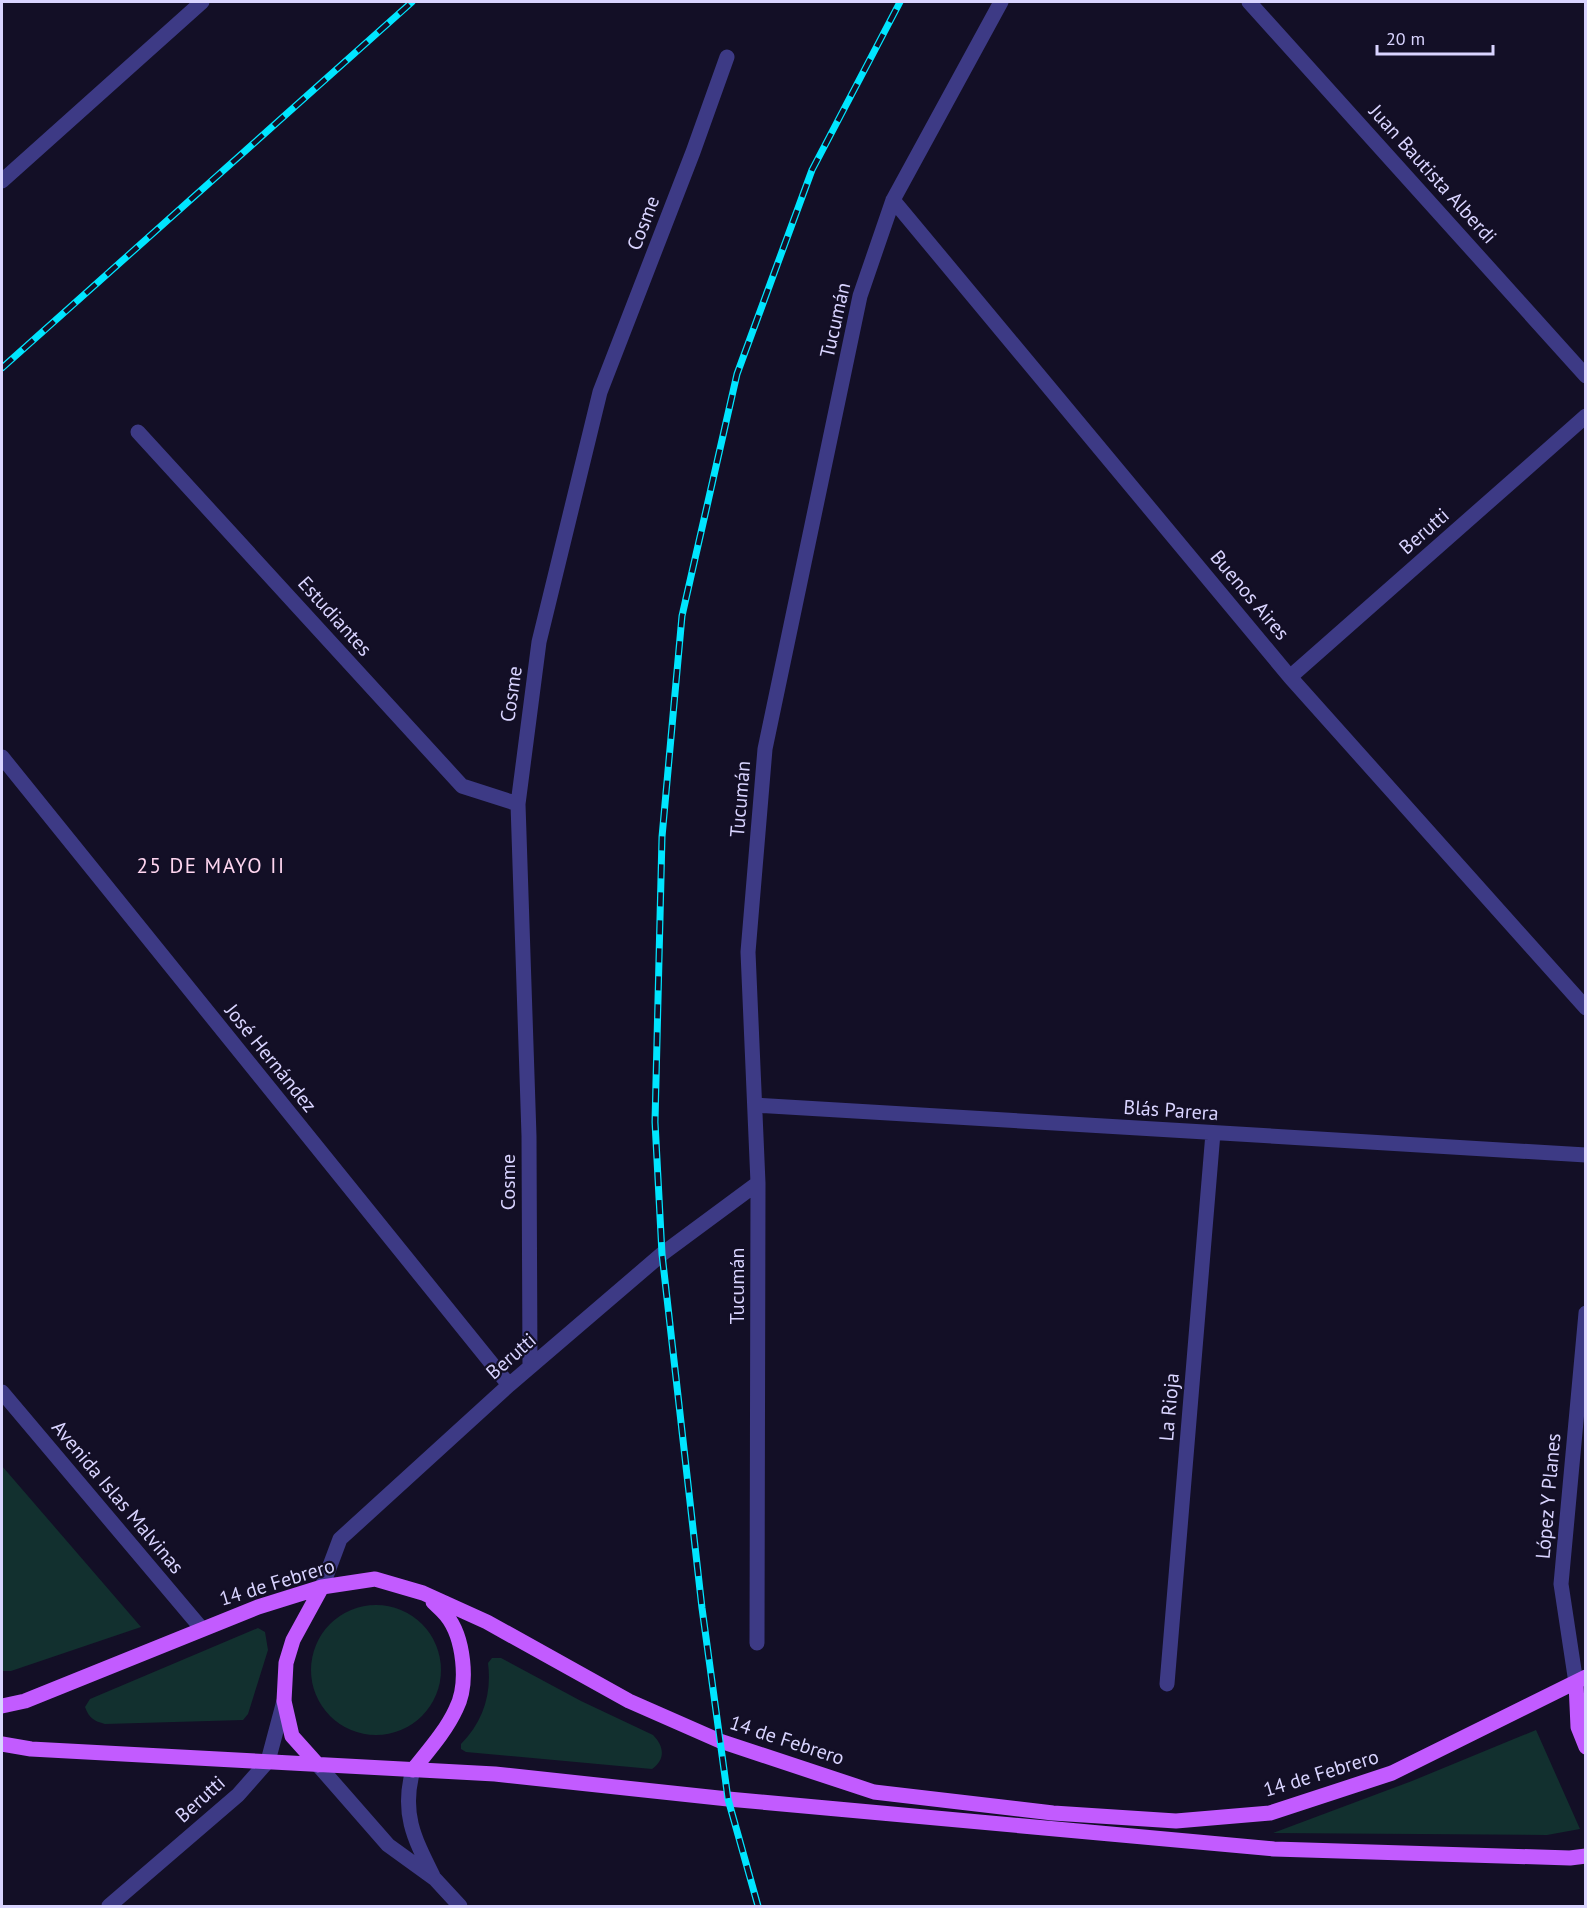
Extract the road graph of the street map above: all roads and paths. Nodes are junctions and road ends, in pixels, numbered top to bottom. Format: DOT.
graph roads {
  1 [pos="202,2"];
  2 [pos="1001,2"];
  3 [pos="1250,2"];
  4 [pos="727,57"];
  5 [pos="2,181"];
  6 [pos="893,200"];
  7 [pos="1586,376"];
  8 [pos="1586,416"];
  9 [pos="138,432"];
  10 [pos="1290,677"];
  11 [pos="2,757"];
  12 [pos="518,804"];
  13 [pos="1586,1008"];
  14 [pos="755,1105"];
  15 [pos="1213,1133"];
  16 [pos="1586,1155"];
  17 [pos="758,1183"];
  18 [pos="1586,1312"];
  19 [pos="530,1367"];
  20 [pos="509,1385"];
  21 [pos="2,1392"];
  22 [pos="322,1587"];
  23 [pos="423,1593"];
  24 [pos="202,1629"];
  25 [pos="757,1643"];
  26 [pos="1581,1680"];
  27 [pos="1167,1684"];
  28 [pos="284,1701"];
  29 [pos="2,1706"];
  30 [pos="2,1744"];
  31 [pos="1586,1747"];
  32 [pos="268,1761"];
  33 [pos="318,1765"];
  34 [pos="413,1770"];
  35 [pos="1586,1856"];
  36 [pos="435,1879"];
  37 [pos="110,1906"];
  38 [pos="460,1906"];
  1 -- 5 [label="street"];
  2 -- 6 [label="street, Tucumán"];
  3 -- 7 [label="street, Juan Bautista Alberdi"];
  4 -- 12 [label="street, Cosme"];
  6 -- 10 [label="street, Buenos Aires"];
  6 -- 14 [label="street, Tucumán"];
  8 -- 10 [label="street, Berutti"];
  9 -- 12 [label="street, Estudiantes"];
  10 -- 13 [label="street, Buenos Aires"];
  11 -- 20 [label="street, José Hernández"];
  12 -- 19 [label="street, Cosme"];
  14 -- 15 [label="street, Blás Parera"];
  14 -- 17 [label="street, Tucumán"];
  15 -- 16 [label="street, Blás Parera"];
  15 -- 27 [label="street, La Rioja"];
  17 -- 19 [label="street, Berutti"];
  17 -- 25 [label="street, Tucumán"];
  18 -- 26 [label="street, López Y Planes"];
  19 -- 20 [label="street, Berutti"];
  20 -- 22 [label="street, Berutti"];
  21 -- 24 [label="street, Avenida Islas Malvinas"];
  22 -- 23 [label="main road, 14 de Febrero"];
  22 -- 24 [label="main road, 14 de Febrero"];
  22 -- 28 [label="main road"];
  23 -- 26 [label="main road, 14 de Febrero"];
  23 -- 34 [label="main road"];
  24 -- 29 [label="main road, 14 de Febrero"];
  26 -- 31 [label="main road"];
  28 -- 32 [label="street, Berutti"];
  28 -- 33 [label="main road"];
  30 -- 32 [label="main road"];
  32 -- 33 [label="main road"];
  32 -- 37 [label="street, Berutti"];
  33 -- 34 [label="main road"];
  33 -- 36 [label="street"];
  34 -- 35 [label="main road"];
  34 -- 36 [label="street"];
  36 -- 38 [label="street"];
}
